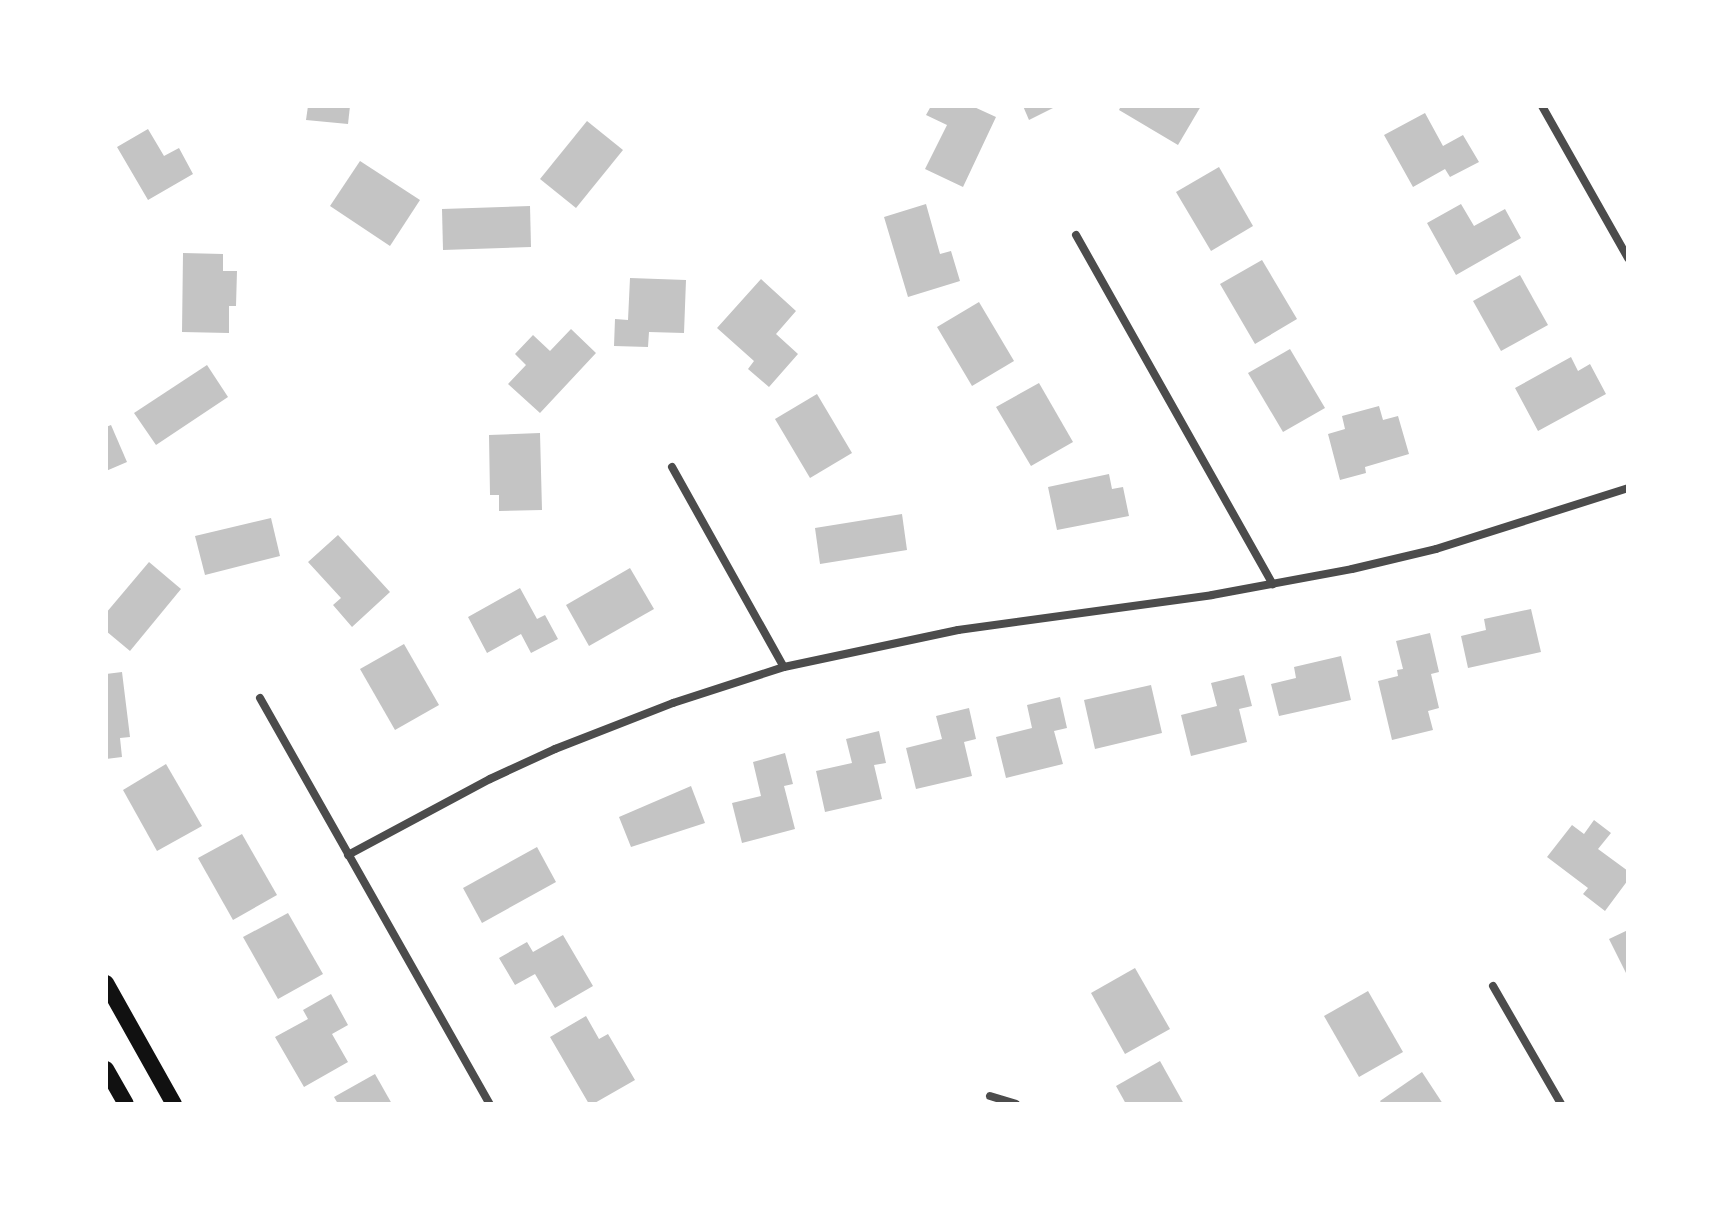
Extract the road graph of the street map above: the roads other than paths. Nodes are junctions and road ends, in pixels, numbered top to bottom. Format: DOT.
graph roads {
  1 [pos="1542,106"];
  2 [pos="1076,235"];
  3 [pos="1628,258"];
  4 [pos="672,467"];
  5 [pos="1628,488"];
  6 [pos="1273,584"];
  7 [pos="784,667"];
  8 [pos="260,698"];
  9 [pos="348,855"];
  10 [pos="106,983"];
  11 [pos="1493,986"];
  12 [pos="106,1069"];
  13 [pos="990,1096"];
  14 [pos="126,1104"];
  15 [pos="174,1104"];
  16 [pos="490,1104"];
  17 [pos="1016,1104"];
  18 [pos="1561,1104"];
  1 -- 3 [label="street"];
  2 -- 6 [label="street"];
  4 -- 7 [label="street"];
  5 -- 6 [label="street"];
  6 -- 7 [label="street"];
  7 -- 9 [label="street"];
  8 -- 9 [label="street"];
  9 -- 16 [label="street"];
  10 -- 15 [label="main road"];
  11 -- 18 [label="street"];
  12 -- 14 [label="main road"];
  13 -- 17 [label="street"];
}
